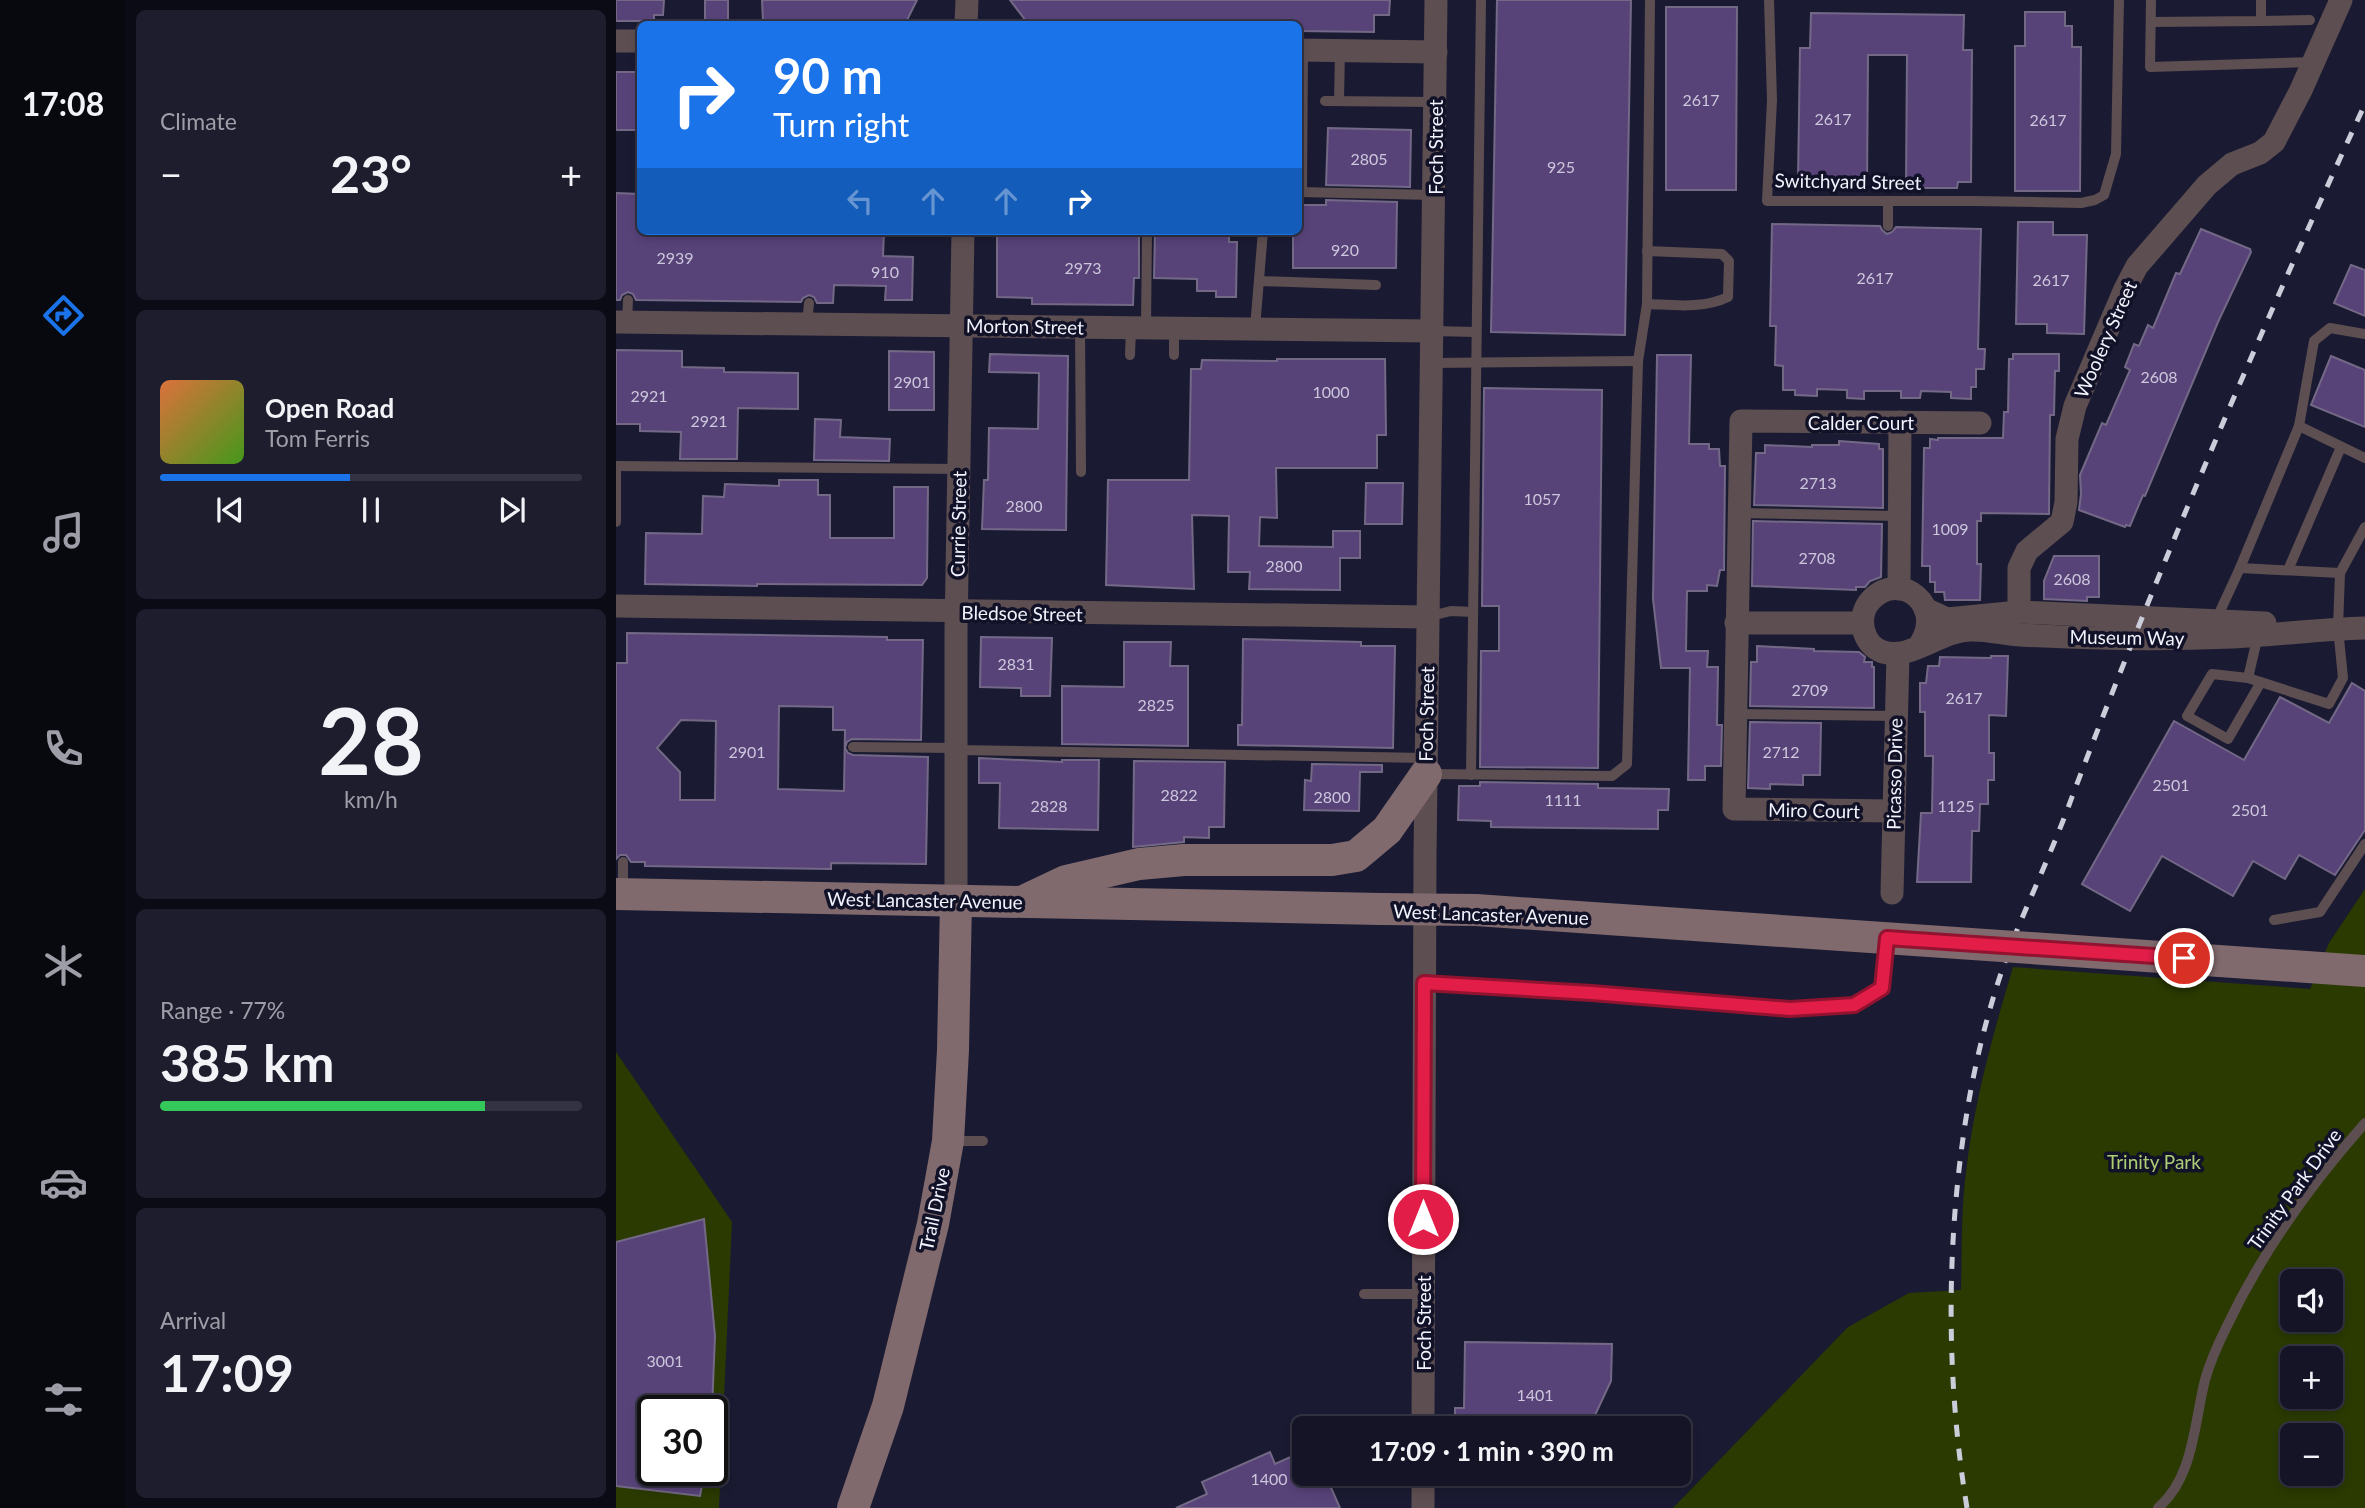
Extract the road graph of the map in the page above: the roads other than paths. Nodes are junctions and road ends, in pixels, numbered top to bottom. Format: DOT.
graph roads {
  1 [pos="967,0"];
  2 [pos="1436,0"];
  3 [pos="1481,0"];
  4 [pos="1650,0"];
  5 [pos="1769,0"];
  6 [pos="2119,0"];
  7 [pos="2151,0"];
  8 [pos="2261,0"];
  9 [pos="2342,0"];
  10 [pos="2310,20"];
  11 [pos="966,21"];
  12 [pos="2261,21"];
  13 [pos="2151,22"];
  14 [pos="616,41"];
  15 [pos="637,41"];
  16 [pos="1302,50"];
  17 [pos="1340,50"];
  18 [pos="1436,52"];
  19 [pos="2314,62"];
  20 [pos="1325,101"];
  21 [pos="1339,101"];
  22 [pos="1435,102"];
  23 [pos="1302,192"];
  24 [pos="1434,195"];
  25 [pos="1888,201"];
  26 [pos="1888,226"];
  27 [pos="963,235"];
  28 [pos="1147,235"];
  29 [pos="1263,235"];
  30 [pos="1647,251"];
  31 [pos="1260,281"];
  32 [pos="1376,285"];
  33 [pos="1647,304"];
  34 [pos="624,315"];
  35 [pos="961,325"];
  36 [pos="1080,326"];
  37 [pos="1138,327"];
  38 [pos="1174,327"];
  39 [pos="1255,328"];
  40 [pos="1433,331"];
  41 [pos="1476,331"];
  42 [pos="2365,334"];
  43 [pos="1130,355"];
  44 [pos="1174,355"];
  45 [pos="1638,361"];
  46 [pos="1433,363"];
  47 [pos="1476,363"];
  48 [pos="1900,422"];
  49 [pos="1980,423"];
  50 [pos="2299,426"];
  51 [pos="2341,447"];
  52 [pos="2365,458"];
  53 [pos="616,468"];
  54 [pos="958,469"];
  55 [pos="1080,472"];
  56 [pos="1739,513"];
  57 [pos="1899,516"];
  58 [pos="616,522"];
  59 [pos="2365,527"];
  60 [pos="2240,568"];
  61 [pos="2288,570"];
  62 [pos="2340,573"];
  63 [pos="1899,589"];
  64 [pos="616,606"];
  65 [pos="1925,609"];
  66 [pos="956,612"];
  67 [pos="1473,612"];
  68 [pos="2018,612"];
  69 [pos="1427,617"];
  70 [pos="2216,620"];
  71 [pos="1736,623"];
  72 [pos="1862,623"];
  73 [pos="2338,628"];
  74 [pos="2365,628"];
  75 [pos="2258,635"];
  76 [pos="1908,650"];
  77 [pos="2248,678"];
  78 [pos="2261,682"];
  79 [pos="1737,714"];
  80 [pos="1896,716"];
  81 [pos="853,747"];
  82 [pos="956,749"];
  83 [pos="1426,766"];
  84 [pos="1471,775"];
  85 [pos="1893,811"];
  86 [pos="2365,844"];
  87 [pos="624,862"];
  88 [pos="1892,893"];
  89 [pos="619,894"];
  90 [pos="956,901"];
  91 [pos="1022,902"];
  92 [pos="2274,920"];
  93 [pos="1887,938"];
  94 [pos="2365,971"];
  95 [pos="1424,983"];
  96 [pos="2365,1123"];
  97 [pos="948,1141"];
  98 [pos="983,1141"];
  99 [pos="1364,1294"];
  100 [pos="1423,1294"];
  101 [pos="1423,1416"];
  102 [pos="1423,1486"];
  103 [pos="853,1508"];
  104 [pos="1423,1508"];
  105 [pos="2158,1508"];
  1 -- 11 [label="street"];
  2 -- 18 [label="street, Foch Street"];
  3 -- 41 [label="lane"];
  4 -- 30 [label="lane"];
  5 -- 25 [label="lane, Switchyard Street"];
  6 -- 25 [label="lane, Switchyard Street"];
  7 -- 13 [label="lane"];
  8 -- 12 [label="lane"];
  9 -- 19 [label="street, Woolery Street"];
  10 -- 12 [label="lane"];
  12 -- 13 [label="lane"];
  13 -- 19 [label="lane"];
  14 -- 15 [label="street"];
  16 -- 17 [label="street"];
  17 -- 18 [label="street"];
  17 -- 21 [label="lane"];
  18 -- 22 [label="street, Foch Street"];
  19 -- 68 [label="street, Woolery Street"];
  20 -- 21 [label="lane"];
  21 -- 22 [label="lane"];
  22 -- 24 [label="street, Foch Street"];
  23 -- 24 [label="lane"];
  24 -- 40 [label="street, Foch Street"];
  25 -- 26 [label="lane"];
  27 -- 35 [label="street, Currie Street"];
  28 -- 37 [label="lane"];
  29 -- 31 [label="lane"];
  30 -- 33 [label="lane"];
  30 -- 33 [label="lane"];
  31 -- 32 [label="lane"];
  31 -- 39 [label="lane"];
  33 -- 45 [label="lane"];
  34 -- 35 [label="street, Morton Street"];
  35 -- 36 [label="street, Morton Street"];
  35 -- 54 [label="street, Currie Street"];
  36 -- 37 [label="street, Morton Street"];
  36 -- 55 [label="lane"];
  37 -- 38 [label="street, Morton Street"];
  37 -- 43 [label="lane"];
  38 -- 39 [label="street, Morton Street"];
  38 -- 44 [label="lane"];
  39 -- 40 [label="street, Morton Street"];
  40 -- 41 [label="lane"];
  40 -- 46 [label="street, Foch Street"];
  41 -- 47 [label="lane"];
  42 -- 50 [label="lane"];
  45 -- 47 [label="lane"];
  45 -- 84 [label="lane"];
  46 -- 47 [label="lane"];
  46 -- 69 [label="street, Foch Street"];
  47 -- 67 [label="lane"];
  48 -- 49 [label="street, Calder Court"];
  48 -- 56 [label="street, Calder Court"];
  48 -- 57 [label="street"];
  50 -- 51 [label="lane"];
  50 -- 60 [label="lane"];
  51 -- 52 [label="lane"];
  51 -- 61 [label="lane"];
  53 -- 54 [label="lane"];
  53 -- 58 [label="lane"];
  54 -- 66 [label="street, Currie Street"];
  56 -- 57 [label="lane"];
  56 -- 71 [label="street"];
  57 -- 63 [label="street"];
  59 -- 62 [label="lane"];
  60 -- 61 [label="lane"];
  60 -- 70 [label="lane"];
  61 -- 62 [label="lane"];
  62 -- 73 [label="lane"];
  63 -- 65 [label="street"];
  63 -- 72 [label="street"];
  64 -- 66 [label="street, Bledsoe Street"];
  65 -- 68 [label="street, Museum Way"];
  65 -- 76 [label="street"];
  66 -- 69 [label="street, Bledsoe Street"];
  66 -- 82 [label="street, Currie Street"];
  67 -- 69 [label="lane"];
  67 -- 84 [label="lane"];
  68 -- 70 [label="street, Museum Way"];
  69 -- 83 [label="street, Foch Street"];
  70 -- 73 [label="street, Museum Way"];
  71 -- 72 [label="street"];
  71 -- 79 [label="street"];
  72 -- 76 [label="street"];
  73 -- 74 [label="street, Museum Way"];
  73 -- 75 [label="street, Museum Way"];
  73 -- 78 [label="lane"];
  75 -- 76 [label="street, Museum Way"];
  75 -- 77 [label="lane"];
  76 -- 80 [label="street, Picasso Drive"];
  77 -- 78 [label="lane"];
  77 -- 78 [label="lane"];
  79 -- 80 [label="lane"];
  79 -- 85 [label="street, Miro Court"];
  80 -- 85 [label="street, Picasso Drive"];
  81 -- 82 [label="lane"];
  82 -- 83 [label="lane"];
  82 -- 90 [label="street, Currie Street"];
  83 -- 84 [label="lane"];
  83 -- 91 [label="main road"];
  83 -- 95 [label="street, Foch Street"];
  85 -- 88 [label="street, Picasso Drive"];
  86 -- 92 [label="lane"];
  87 -- 89 [label="lane"];
  89 -- 90 [label="main road, West Lancaster Avenue"];
  90 -- 91 [label="main road, West Lancaster Avenue"];
  90 -- 97 [label="main road, Trail Drive"];
  91 -- 93 [label="main road, West Lancaster Avenue, bridge"];
  93 -- 94 [label="main road, West Lancaster Avenue, bridge"];
  93 -- 95 [label="lane"];
  95 -- 100 [label="street, Foch Street"];
  96 -- 105 [label="lane, Trinity Park Drive"];
  97 -- 98 [label="lane"];
  97 -- 103 [label="main road, Trail Drive"];
  99 -- 100 [label="lane"];
  100 -- 101 [label="street, Foch Street"];
  102 -- 104 [label="street"];
}
